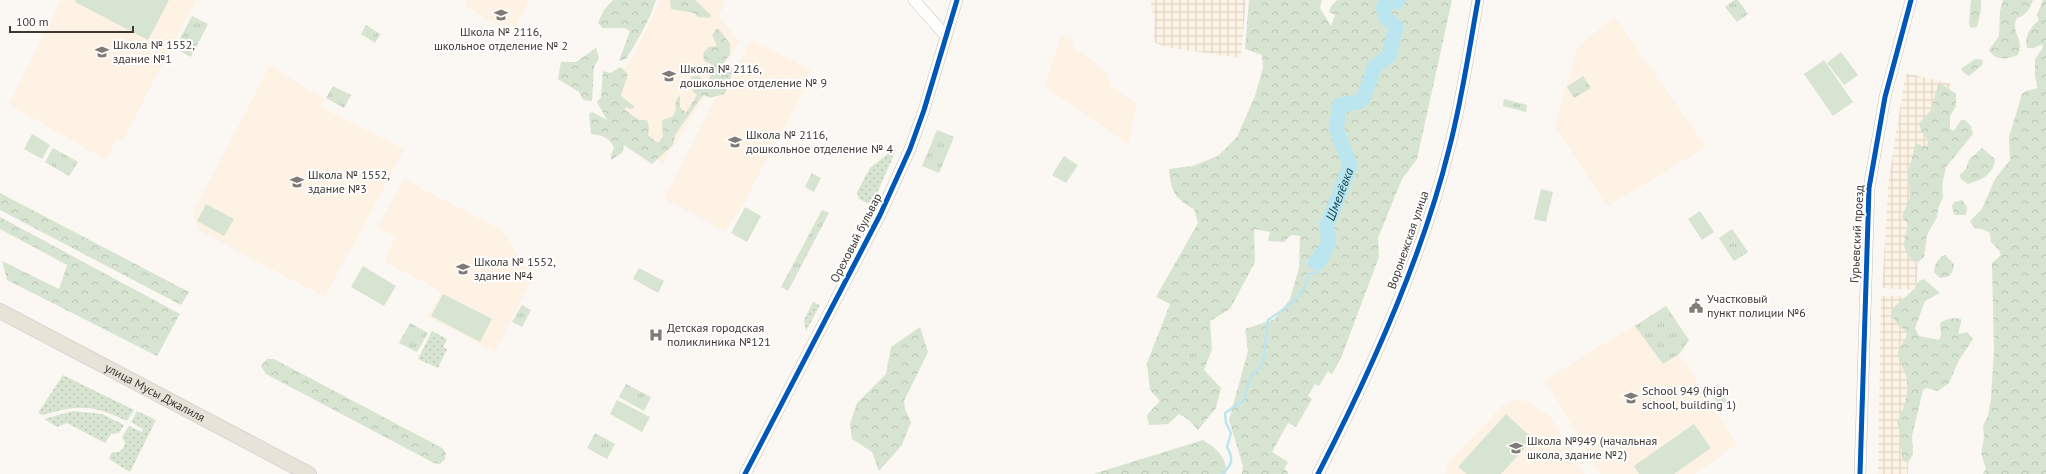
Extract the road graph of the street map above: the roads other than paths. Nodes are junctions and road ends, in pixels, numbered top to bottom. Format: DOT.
graph roads {
  1 [pos="914,0"];
  2 [pos="957,0"];
  3 [pos="1478,0"];
  4 [pos="1912,0"];
  5 [pos="945,35"];
  6 [pos="0,311"];
  7 [pos="309,474"];
  8 [pos="745,474"];
  9 [pos="1318,474"];
  10 [pos="1860,474"];
  1 -- 5 [label="street"];
  2 -- 5 [label="street, Ореховый бульвар"];
  3 -- 9 [label="street, Воронежская улица"];
  4 -- 10 [label="street, Гурьевский проезд"];
  5 -- 8 [label="street, Ореховый бульвар"];
  6 -- 7 [label="main road, улица Мусы Джалиля"];
}
